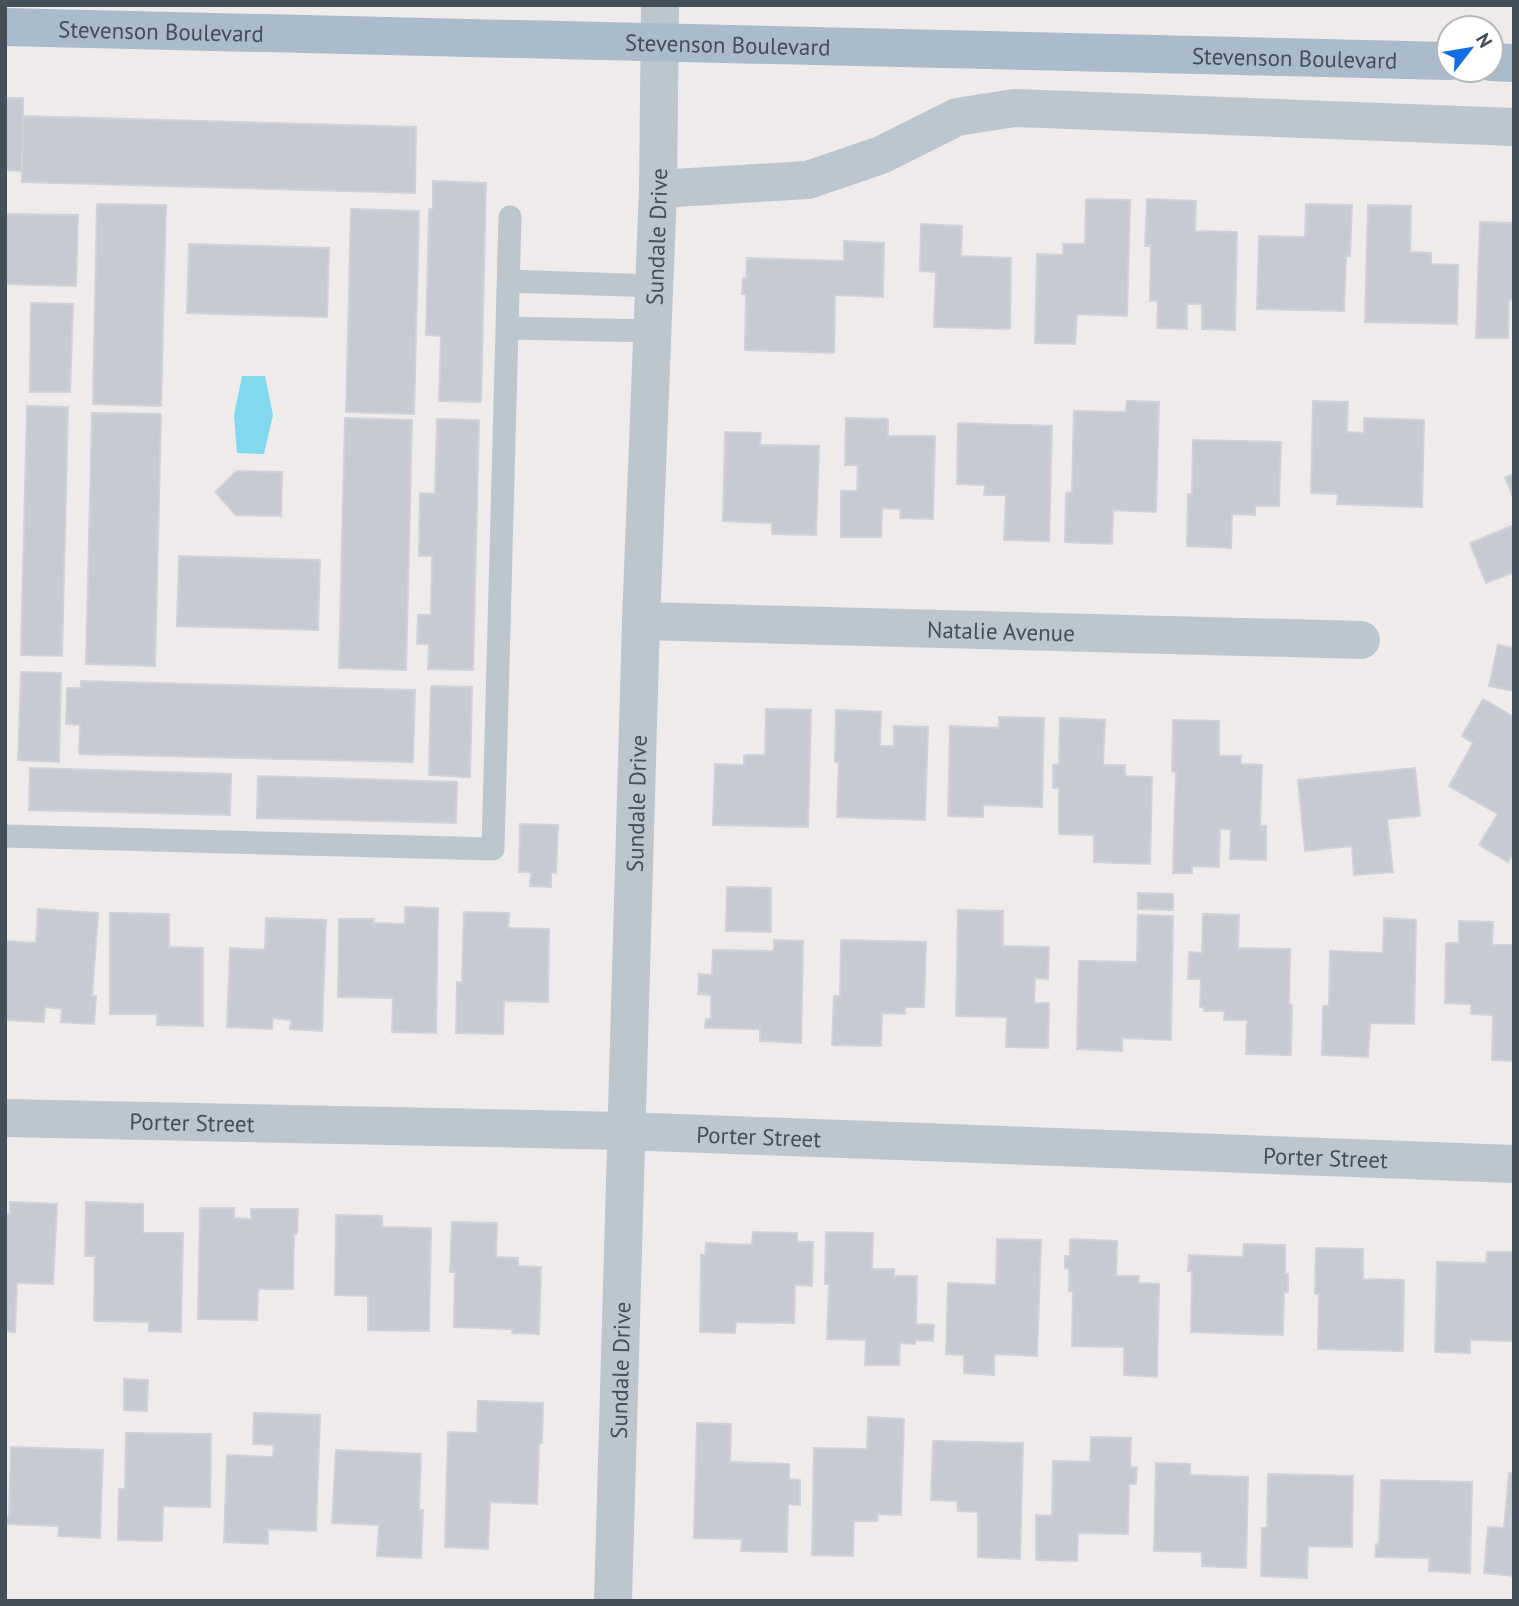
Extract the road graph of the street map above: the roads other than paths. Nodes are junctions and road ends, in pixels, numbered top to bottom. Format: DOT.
graph roads {
  1 [pos="660,24"];
  2 [pos="5,27"];
  3 [pos="1435,60"];
  4 [pos="1514,127"];
  5 [pos="657,189"];
  6 [pos="510,217"];
  7 [pos="509,281"];
  8 [pos="654,286"];
  9 [pos="508,328"];
  10 [pos="653,331"];
  11 [pos="640,621"];
  12 [pos="1361,640"];
  13 [pos="5,836"];
  14 [pos="5,1118"];
  15 [pos="625,1131"];
  16 [pos="1514,1164"];
  17 [pos="613,1601"];
  1 -- 2 [label="main road, Stevenson Boulevard"];
  1 -- 3 [label="main road, Stevenson Boulevard"];
  1 -- 5 [label="street, Sundale Drive"];
  4 -- 5 [label="street"];
  5 -- 8 [label="street, Sundale Drive"];
  6 -- 7 [label="lane"];
  7 -- 8 [label="lane"];
  7 -- 9 [label="lane"];
  8 -- 10 [label="street, Sundale Drive"];
  9 -- 10 [label="lane"];
  9 -- 13 [label="lane"];
  10 -- 11 [label="street, Sundale Drive"];
  11 -- 12 [label="street, Natalie Avenue"];
  11 -- 15 [label="street, Sundale Drive"];
  14 -- 15 [label="street, Porter Street"];
  15 -- 16 [label="street, Porter Street"];
  15 -- 17 [label="street, Sundale Drive"];
}
